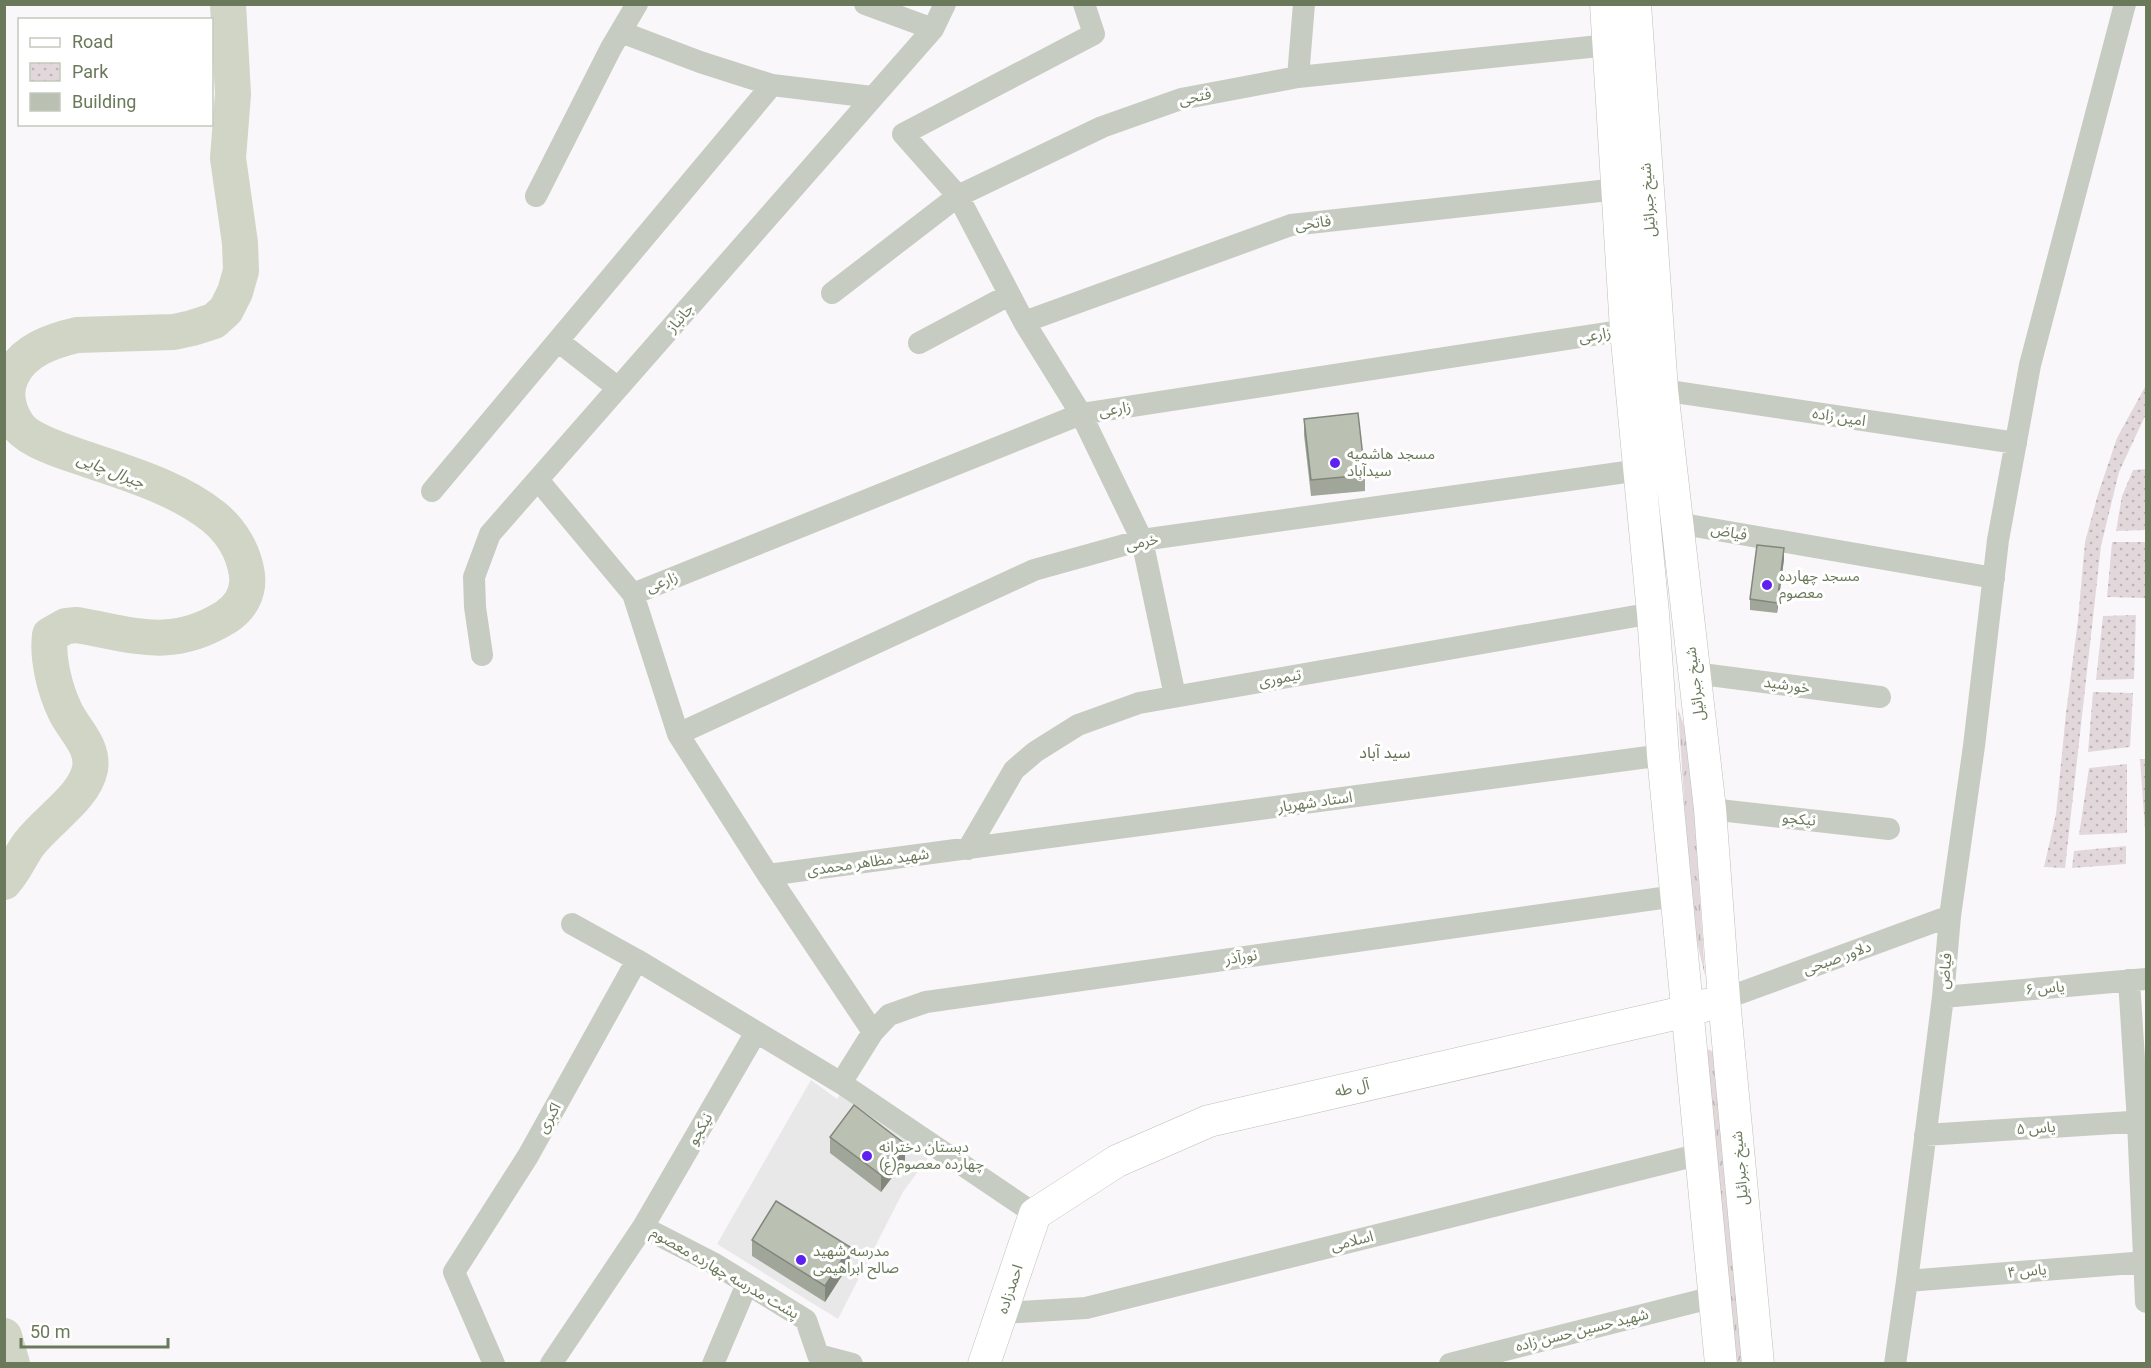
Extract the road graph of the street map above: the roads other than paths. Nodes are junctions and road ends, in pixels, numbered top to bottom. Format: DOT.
graph roads {
  1 [pos="637,4"];
  2 [pos="865,4"];
  3 [pos="945,4"];
  4 [pos="1084,4"];
  5 [pos="1304,4"];
  6 [pos="1606,4"];
  7 [pos="1635,4"];
  8 [pos="2125,4"];
  9 [pos="933,28"];
  10 [pos="621,32"];
  11 [pos="1609,45"];
  12 [pos="1298,77"];
  13 [pos="772,85"];
  14 [pos="873,97"];
  15 [pos="1632,188"];
  16 [pos="536,196"];
  17 [pos="958,196"];
  18 [pos="832,294"];
  19 [pos="1009,295"];
  20 [pos="1024,322"];
  21 [pos="1626,330"];
  22 [pos="558,341"];
  23 [pos="919,343"];
  24 [pos="618,388"];
  25 [pos="1662,390"];
  26 [pos="1081,414"];
  27 [pos="2016,443"];
  28 [pos="1640,470"];
  29 [pos="538,480"];
  30 [pos="432,490"];
  31 [pos="1677,523"];
  32 [pos="1142,540"];
  33 [pos="1994,578"];
  34 [pos="633,594"];
  35 [pos="1653,613"];
  36 [pos="482,655"];
  37 [pos="1694,673"];
  38 [pos="1657,679"];
  39 [pos="1175,696"];
  40 [pos="1880,697"];
  41 [pos="678,734"];
  42 [pos="1663,755"];
  43 [pos="1710,809"];
  44 [pos="1889,829"];
  45 [pos="968,849"];
  46 [pos="768,875"];
  47 [pos="1677,896"];
  48 [pos="1950,916"];
  49 [pos="572,924"];
  50 [pos="637,960"];
  51 [pos="2138,979"];
  52 [pos="1943,997"];
  53 [pos="1724,999"];
  54 [pos="1688,1011"];
  55 [pos="756,1032"];
  56 [pos="873,1032"];
  57 [pos="841,1083"];
  58 [pos="2142,1122"];
  59 [pos="1925,1136"];
  60 [pos="1701,1154"];
  61 [pos="1035,1214"];
  62 [pos="644,1227"];
  63 [pos="2146,1262"];
  64 [pos="1907,1281"];
  65 [pos="747,1284"];
  66 [pos="1714,1297"];
  67 [pos="2146,1302"];
  68 [pos="1002,1313"];
  69 [pos="494,1364"];
  70 [pos="551,1364"];
  71 [pos="713,1364"];
  72 [pos="852,1364"];
  73 [pos="984,1364"];
  74 [pos="1450,1364"];
  75 [pos="1721,1364"];
  76 [pos="1758,1364"];
  77 [pos="1895,1364"];
  1 -- 10 [label="street"];
  2 -- 9 [label="street"];
  3 -- 9 [label="street, جانباز"];
  4 -- 17 [label="street"];
  5 -- 12 [label="street"];
  6 -- 11 [label="street, شیخ جبرائیل"];
  7 -- 15 [label="street, شیخ جبرائیل"];
  8 -- 27 [label="street, فیاض"];
  9 -- 14 [label="street, جانباز"];
  10 -- 13 [label="street"];
  10 -- 16 [label="street"];
  11 -- 12 [label="street, فتحی"];
  11 -- 15 [label="street, شیخ جبرائیل"];
  12 -- 17 [label="street, فتحی"];
  13 -- 14 [label="street"];
  13 -- 22 [label="street"];
  14 -- 24 [label="street, جانباز"];
  15 -- 20 [label="street, فاتحی"];
  15 -- 21 [label="street, شیخ جبرائیل"];
  15 -- 25 [label="street, شیخ جبرائیل"];
  17 -- 18 [label="street, فتحی"];
  17 -- 19 [label="street"];
  19 -- 20 [label="street"];
  19 -- 23 [label="street"];
  20 -- 26 [label="street"];
  21 -- 26 [label="street, زارعی"];
  21 -- 28 [label="street, شیخ جبرائیل"];
  22 -- 24 [label="street"];
  22 -- 30 [label="street"];
  24 -- 29 [label="street, جانباز"];
  25 -- 27 [label="street, امین زاده"];
  25 -- 31 [label="street, شیخ جبرائیل"];
  26 -- 32 [label="street"];
  26 -- 34 [label="street, زارعی"];
  27 -- 33 [label="street, فیاض"];
  28 -- 32 [label="street, خرمی"];
  28 -- 35 [label="street, شیخ جبرائیل"];
  29 -- 34 [label="street"];
  29 -- 36 [label="street, جانباز"];
  31 -- 33 [label="street, فیاض"];
  31 -- 37 [label="street, شیخ جبرائیل"];
  32 -- 39 [label="street"];
  32 -- 41 [label="street, خرمی"];
  33 -- 48 [label="street, فیاض"];
  34 -- 41 [label="street"];
  35 -- 38 [label="street, شیخ جبرائیل"];
  35 -- 39 [label="street, تیموری"];
  37 -- 38 [label="street"];
  37 -- 40 [label="street, خورشید"];
  37 -- 43 [label="street, شیخ جبرائیل"];
  38 -- 42 [label="street, شیخ جبرائیل"];
  39 -- 45 [label="street, تیموری"];
  41 -- 46 [label="street"];
  42 -- 45 [label="street, استاد شهریار"];
  42 -- 47 [label="street, شیخ جبرائیل"];
  43 -- 44 [label="street, نیکجو"];
  43 -- 53 [label="street, شیخ جبرائیل"];
  45 -- 46 [label="street, شهید مظاهر محمدی"];
  46 -- 56 [label="street"];
  47 -- 54 [label="street, شیخ جبرائیل"];
  47 -- 56 [label="street, نورآذر"];
  48 -- 52 [label="street, فیاض"];
  48 -- 53 [label="street, دلاور صبحی"];
  49 -- 50 [label="street"];
  50 -- 55 [label="street"];
  50 -- 69 [label="street, اکبری"];
  51 -- 52 [label="street, یاس ۶"];
  51 -- 58 [label="street"];
  52 -- 59 [label="street, فیاض"];
  53 -- 54 [label="street, آل طه"];
  53 -- 76 [label="street, شیخ جبرائیل"];
  54 -- 60 [label="street, شیخ جبرائیل"];
  54 -- 61 [label="street, آل طه"];
  55 -- 57 [label="street"];
  55 -- 62 [label="street, نیکجو"];
  56 -- 57 [label="street, نورآذر"];
  57 -- 61 [label="street"];
  58 -- 59 [label="street, یاس ۵"];
  58 -- 63 [label="street"];
  59 -- 64 [label="street, فیاض"];
  60 -- 66 [label="street, شیخ جبرائیل"];
  60 -- 68 [label="street, اسلامی"];
  61 -- 68 [label="street, احمدزاده"];
  62 -- 65 [label="street, پشت مدرسه چهارده معصوم"];
  62 -- 70 [label="street, نیکجو"];
  63 -- 64 [label="street, یاس ۴"];
  63 -- 67 [label="street"];
  64 -- 77 [label="street, فیاض"];
  65 -- 71 [label="street"];
  65 -- 72 [label="street, پشت مدرسه چهارده معصوم"];
  66 -- 74 [label="street, شهید حسین حسن زاده"];
  66 -- 75 [label="street, شیخ جبرائیل"];
  68 -- 73 [label="street, احمدزاده"];
}
